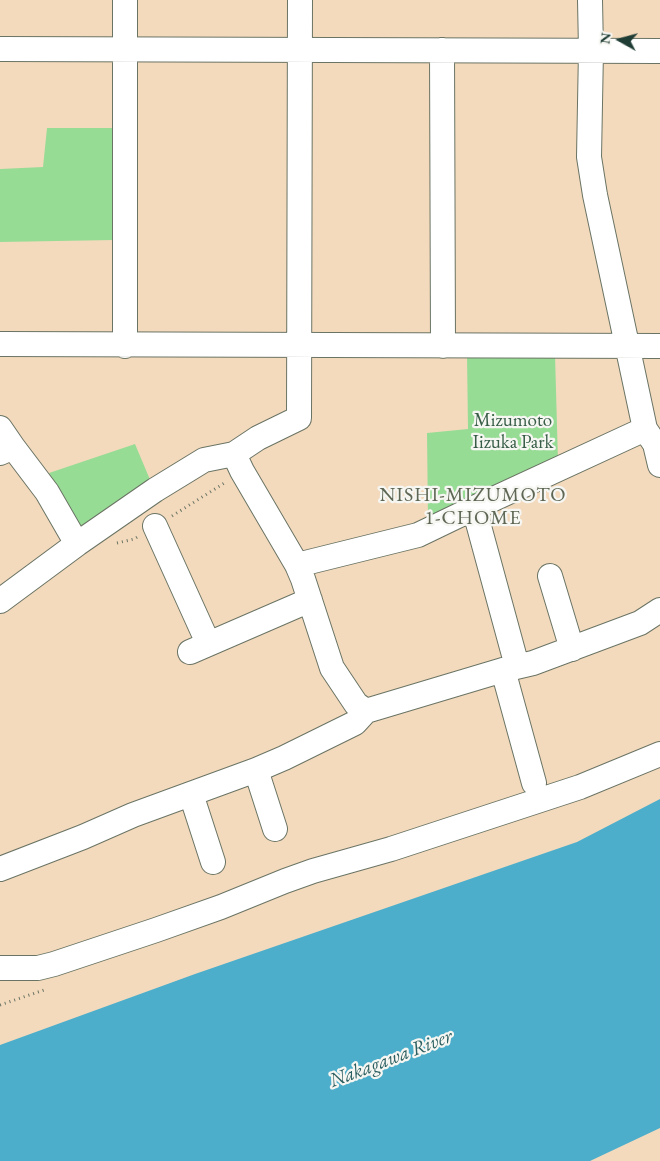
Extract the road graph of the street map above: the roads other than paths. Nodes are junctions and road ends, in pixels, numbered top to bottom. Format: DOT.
graph roads {
  1 [pos="125,0"];
  2 [pos="300,0"];
  3 [pos="590,0"];
  4 [pos="0,49"];
  5 [pos="125,49"];
  6 [pos="300,49"];
  7 [pos="442,50"];
  8 [pos="591,50"];
  9 [pos="660,51"];
  10 [pos="0,344"];
  11 [pos="299,344"];
  12 [pos="125,346"];
  13 [pos="443,346"];
  14 [pos="660,346"];
  15 [pos="627,347"];
  16 [pos="645,429"];
  17 [pos="4,443"];
  18 [pos="234,454"];
  19 [pos="660,465"];
  20 [pos="474,508"];
  21 [pos="155,526"];
  22 [pos="77,544"];
  23 [pos="297,565"];
  24 [pos="550,576"];
  25 [pos="310,600"];
  26 [pos="0,601"];
  27 [pos="660,610"];
  28 [pos="572,649"];
  29 [pos="510,668"];
  30 [pos="366,711"];
  31 [pos="660,754"];
  32 [pos="256,770"];
  33 [pos="534,783"];
  34 [pos="191,794"];
  35 [pos="275,829"];
  36 [pos="213,862"];
  37 [pos="2,863"];
  38 [pos="0,968"];
  1 -- 5 [label="street"];
  2 -- 6 [label="street"];
  3 -- 8 [label="street"];
  4 -- 5 [label="street"];
  5 -- 6 [label="street"];
  5 -- 12 [label="street"];
  6 -- 7 [label="street"];
  6 -- 11 [label="street"];
  7 -- 8 [label="street"];
  7 -- 13 [label="street"];
  8 -- 9 [label="street"];
  8 -- 15 [label="street"];
  10 -- 12 [label="street"];
  11 -- 12 [label="street"];
  11 -- 13 [label="street"];
  11 -- 18 [label="street"];
  13 -- 15 [label="street"];
  14 -- 15 [label="street"];
  15 -- 16 [label="street"];
  16 -- 19 [label="street"];
  16 -- 20 [label="street"];
  17 -- 22 [label="street"];
  18 -- 22 [label="street"];
  18 -- 23 [label="street"];
  20 -- 23 [label="street"];
  20 -- 29 [label="street"];
  21 -- 25 [label="street"];
  22 -- 26 [label="street"];
  23 -- 25 [label="street"];
  24 -- 28 [label="street"];
  25 -- 30 [label="street"];
  27 -- 28 [label="street"];
  28 -- 29 [label="street"];
  29 -- 30 [label="street"];
  29 -- 33 [label="street"];
  30 -- 32 [label="street"];
  31 -- 38 [label="street"];
  32 -- 34 [label="street"];
  32 -- 35 [label="street"];
  34 -- 36 [label="street"];
  34 -- 37 [label="street"];
}
